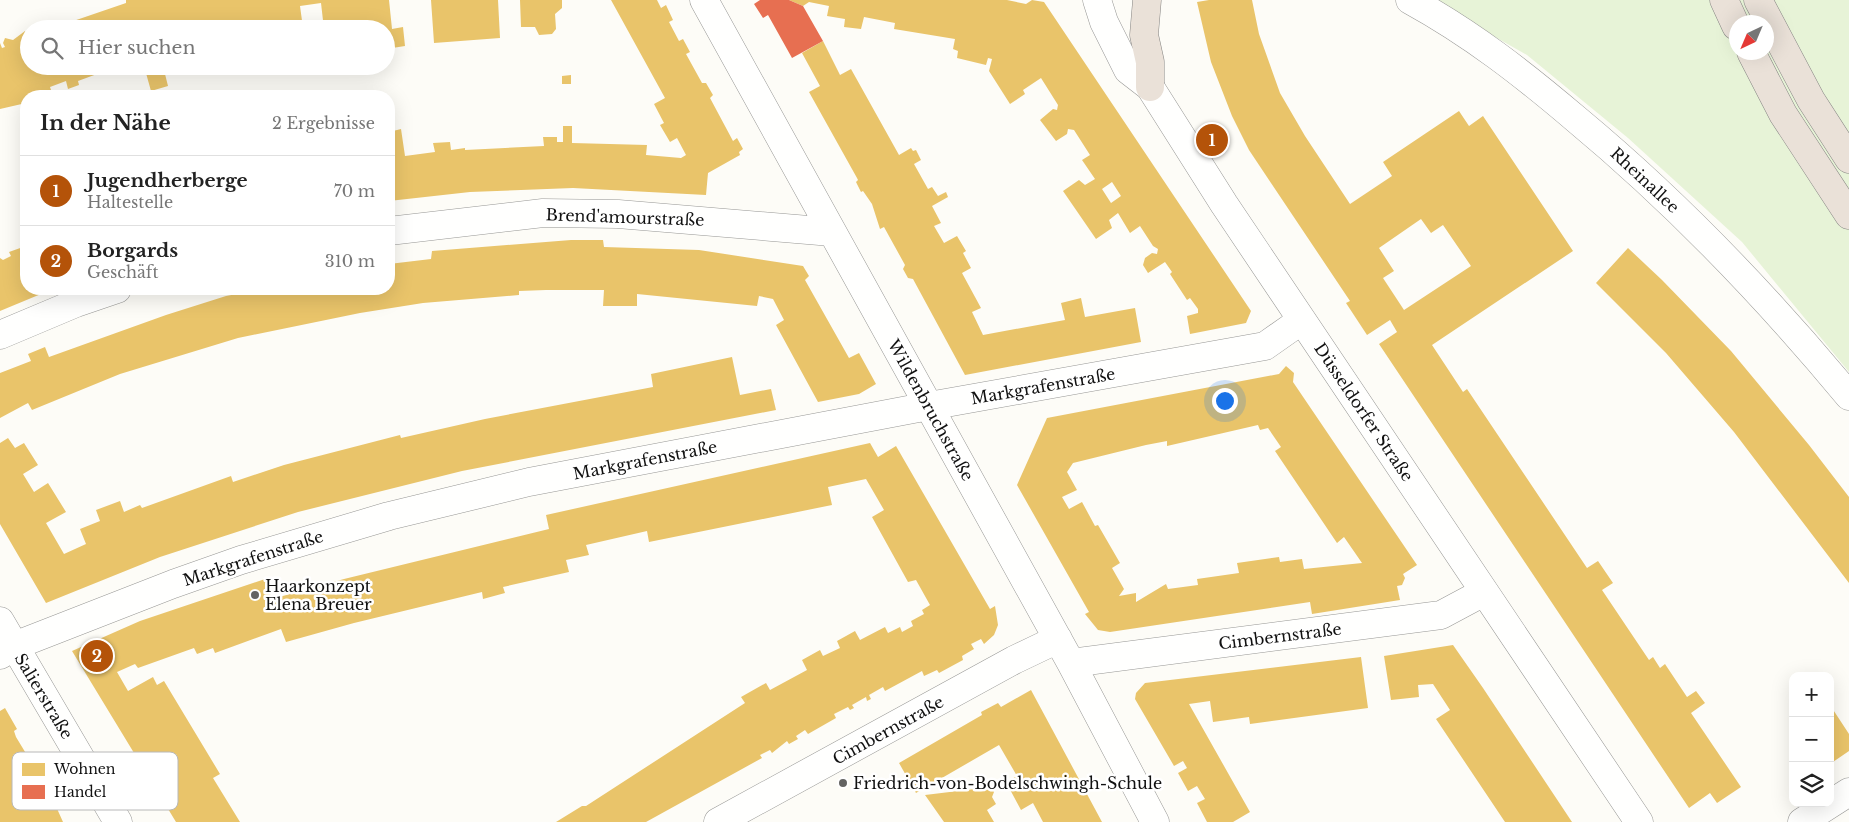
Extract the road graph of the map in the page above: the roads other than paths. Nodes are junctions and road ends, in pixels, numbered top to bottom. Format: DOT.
graph roads {
  1 [pos="704,0"];
  2 [pos="1097,0"];
  3 [pos="1148,0"];
  4 [pos="1410,0"];
  5 [pos="1724,0"];
  6 [pos="1758,0"];
  7 [pos="1731,15"];
  8 [pos="1754,60"];
  9 [pos="1150,87"];
  10 [pos="1849,159"];
  11 [pos="1849,215"];
  12 [pos="395,230"];
  13 [pos="832,232"];
  14 [pos="99,295"];
  15 [pos="1302,320"];
  16 [pos="0,335"];
  17 [pos="1849,396"];
  18 [pos="929,406"];
  19 [pos="1484,592"];
  20 [pos="0,621"];
  21 [pos="1058,639"];
  22 [pos="7,651"];
  23 [pos="1071,663"];
  24 [pos="73,752"];
  25 [pos="1849,792"];
  26 [pos="110,810"];
  27 [pos="118,822"];
  28 [pos="718,822"];
  29 [pos="1155,822"];
  30 [pos="1639,822"];
  31 [pos="1802,822"];
  1 -- 13 [label="street, Wildenbruchstraße"];
  2 -- 9 [label="street, Düsseldorfer Straße"];
  3 -- 9 [label="highway"];
  4 -- 17 [label="street, Rheinallee"];
  5 -- 7 [label="highway"];
  6 -- 10 [label="highway"];
  8 -- 11 [label="highway"];
  9 -- 15 [label="street, Düsseldorfer Straße"];
  12 -- 13 [label="street, Brend'amourstraße"];
  13 -- 18 [label="street, Wildenbruchstraße"];
  14 -- 16 [label="street"];
  15 -- 18 [label="street, Markgrafenstraße"];
  15 -- 19 [label="street, Düsseldorfer Straße"];
  18 -- 21 [label="street, Wildenbruchstraße"];
  18 -- 22 [label="street, Markgrafenstraße"];
  19 -- 23 [label="street, Cimbernstraße"];
  19 -- 30 [label="street, Düsseldorfer Straße"];
  20 -- 22 [label="street, Salierstraße"];
  21 -- 23 [label="street, Wildenbruchstraße"];
  21 -- 28 [label="street, Cimbernstraße"];
  22 -- 24 [label="street, Salierstraße"];
  23 -- 29 [label="street, Wildenbruchstraße"];
  25 -- 31 [label="street"];
  26 -- 27 [label="street, Salierstraße"];
}
